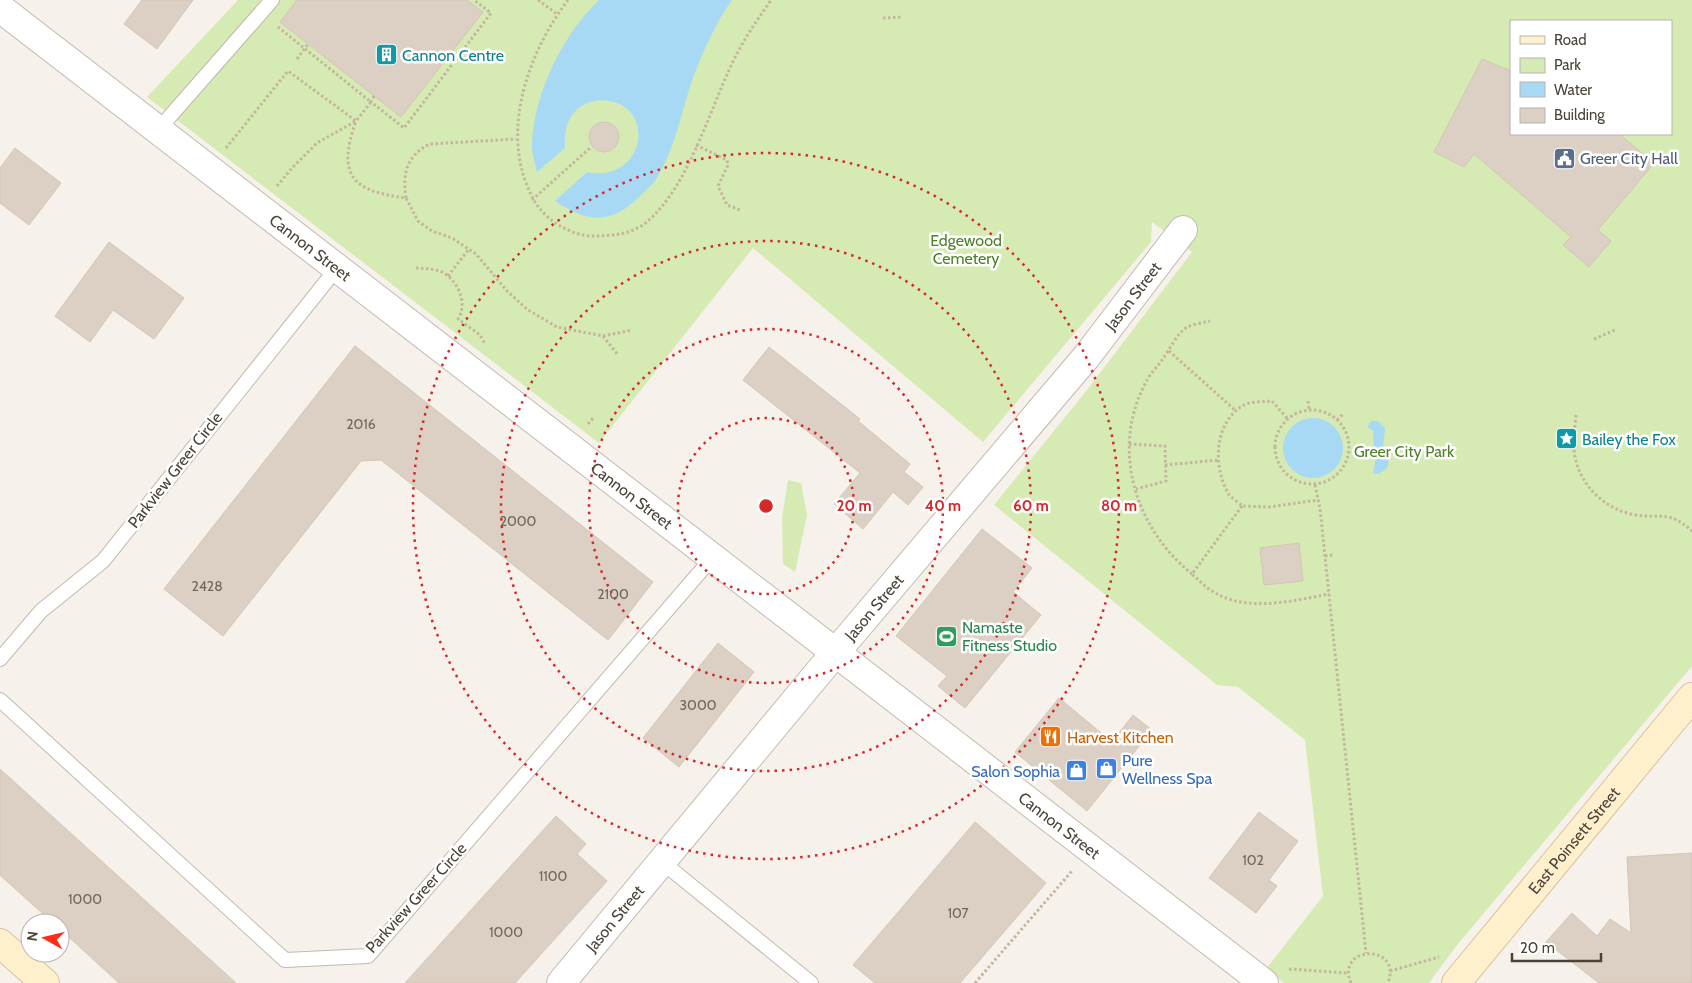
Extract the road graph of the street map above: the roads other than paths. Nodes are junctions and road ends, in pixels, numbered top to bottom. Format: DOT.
graph roads {
  1 [pos="272,0"];
  2 [pos="0,8"];
  3 [pos="158,130"];
  4 [pos="1183,230"];
  5 [pos="337,268"];
  6 [pos="713,557"];
  7 [pos="836,652"];
  8 [pos="0,659"];
  9 [pos="1692,697"];
  10 [pos="0,700"];
  11 [pos="662,862"];
  12 [pos="0,943"];
  13 [pos="1274,976"];
  14 [pos="45,983"];
  15 [pos="561,983"];
  16 [pos="811,983"];
  17 [pos="1456,983"];
  1 -- 3 [label="lane"];
  2 -- 3 [label="street, Cannon Street"];
  3 -- 5 [label="street, Cannon Street"];
  4 -- 7 [label="street, Jason Street"];
  5 -- 6 [label="street, Cannon Street"];
  5 -- 8 [label="lane, Parkview Greer Circle"];
  6 -- 7 [label="street, Cannon Street"];
  6 -- 10 [label="lane, Parkview Greer Circle"];
  7 -- 11 [label="street, Jason Street"];
  7 -- 13 [label="street, Cannon Street"];
  9 -- 17 [label="main road, East Poinsett Street"];
  11 -- 15 [label="street, Jason Street"];
  11 -- 16 [label="lane"];
  12 -- 14 [label="main road"];
}
